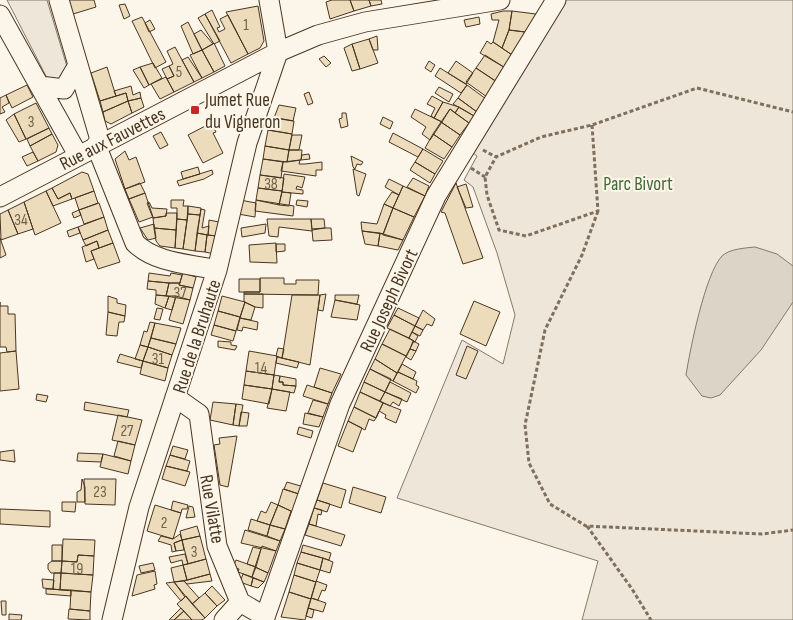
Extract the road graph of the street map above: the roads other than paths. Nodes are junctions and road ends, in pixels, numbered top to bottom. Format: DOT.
graph roads {
  1 [pos="59,0"];
  2 [pos="269,0"];
  3 [pos="500,0"];
  4 [pos="556,0"];
  5 [pos="0,15"];
  6 [pos="278,52"];
  7 [pos="78,65"];
  8 [pos="40,86"];
  9 [pos="99,144"];
  10 [pos="78,155"];
  11 [pos="0,197"];
  12 [pos="217,270"];
  13 [pos="176,397"];
  14 [pos="240,602"];
  15 [pos="264,618"];
  16 [pos="112,620"];
  17 [pos="224,620"];
  1 -- 7 [label="street"];
  2 -- 6 [label="street"];
  3 -- 6 [label="street, Rue aux Fauvettes"];
  4 -- 15 [label="street, Rue Joseph Bivort"];
  5 -- 8 [label="street"];
  6 -- 9 [label="street, Rue aux Fauvettes"];
  6 -- 12 [label="street, Rue de la Bruhaute"];
  7 -- 8 [label="street"];
  7 -- 9 [label="street"];
  8 -- 10 [label="street"];
  9 -- 10 [label="street, Rue aux Fauvettes"];
  9 -- 12 [label="street"];
  10 -- 11 [label="street, Rue aux Fauvettes"];
  12 -- 13 [label="street, Rue de la Bruhaute"];
  13 -- 14 [label="street, Rue Vilatte"];
  13 -- 16 [label="street, Rue de la Bruhaute"];
  14 -- 15 [label="street"];
  14 -- 17 [label="street"];
}
